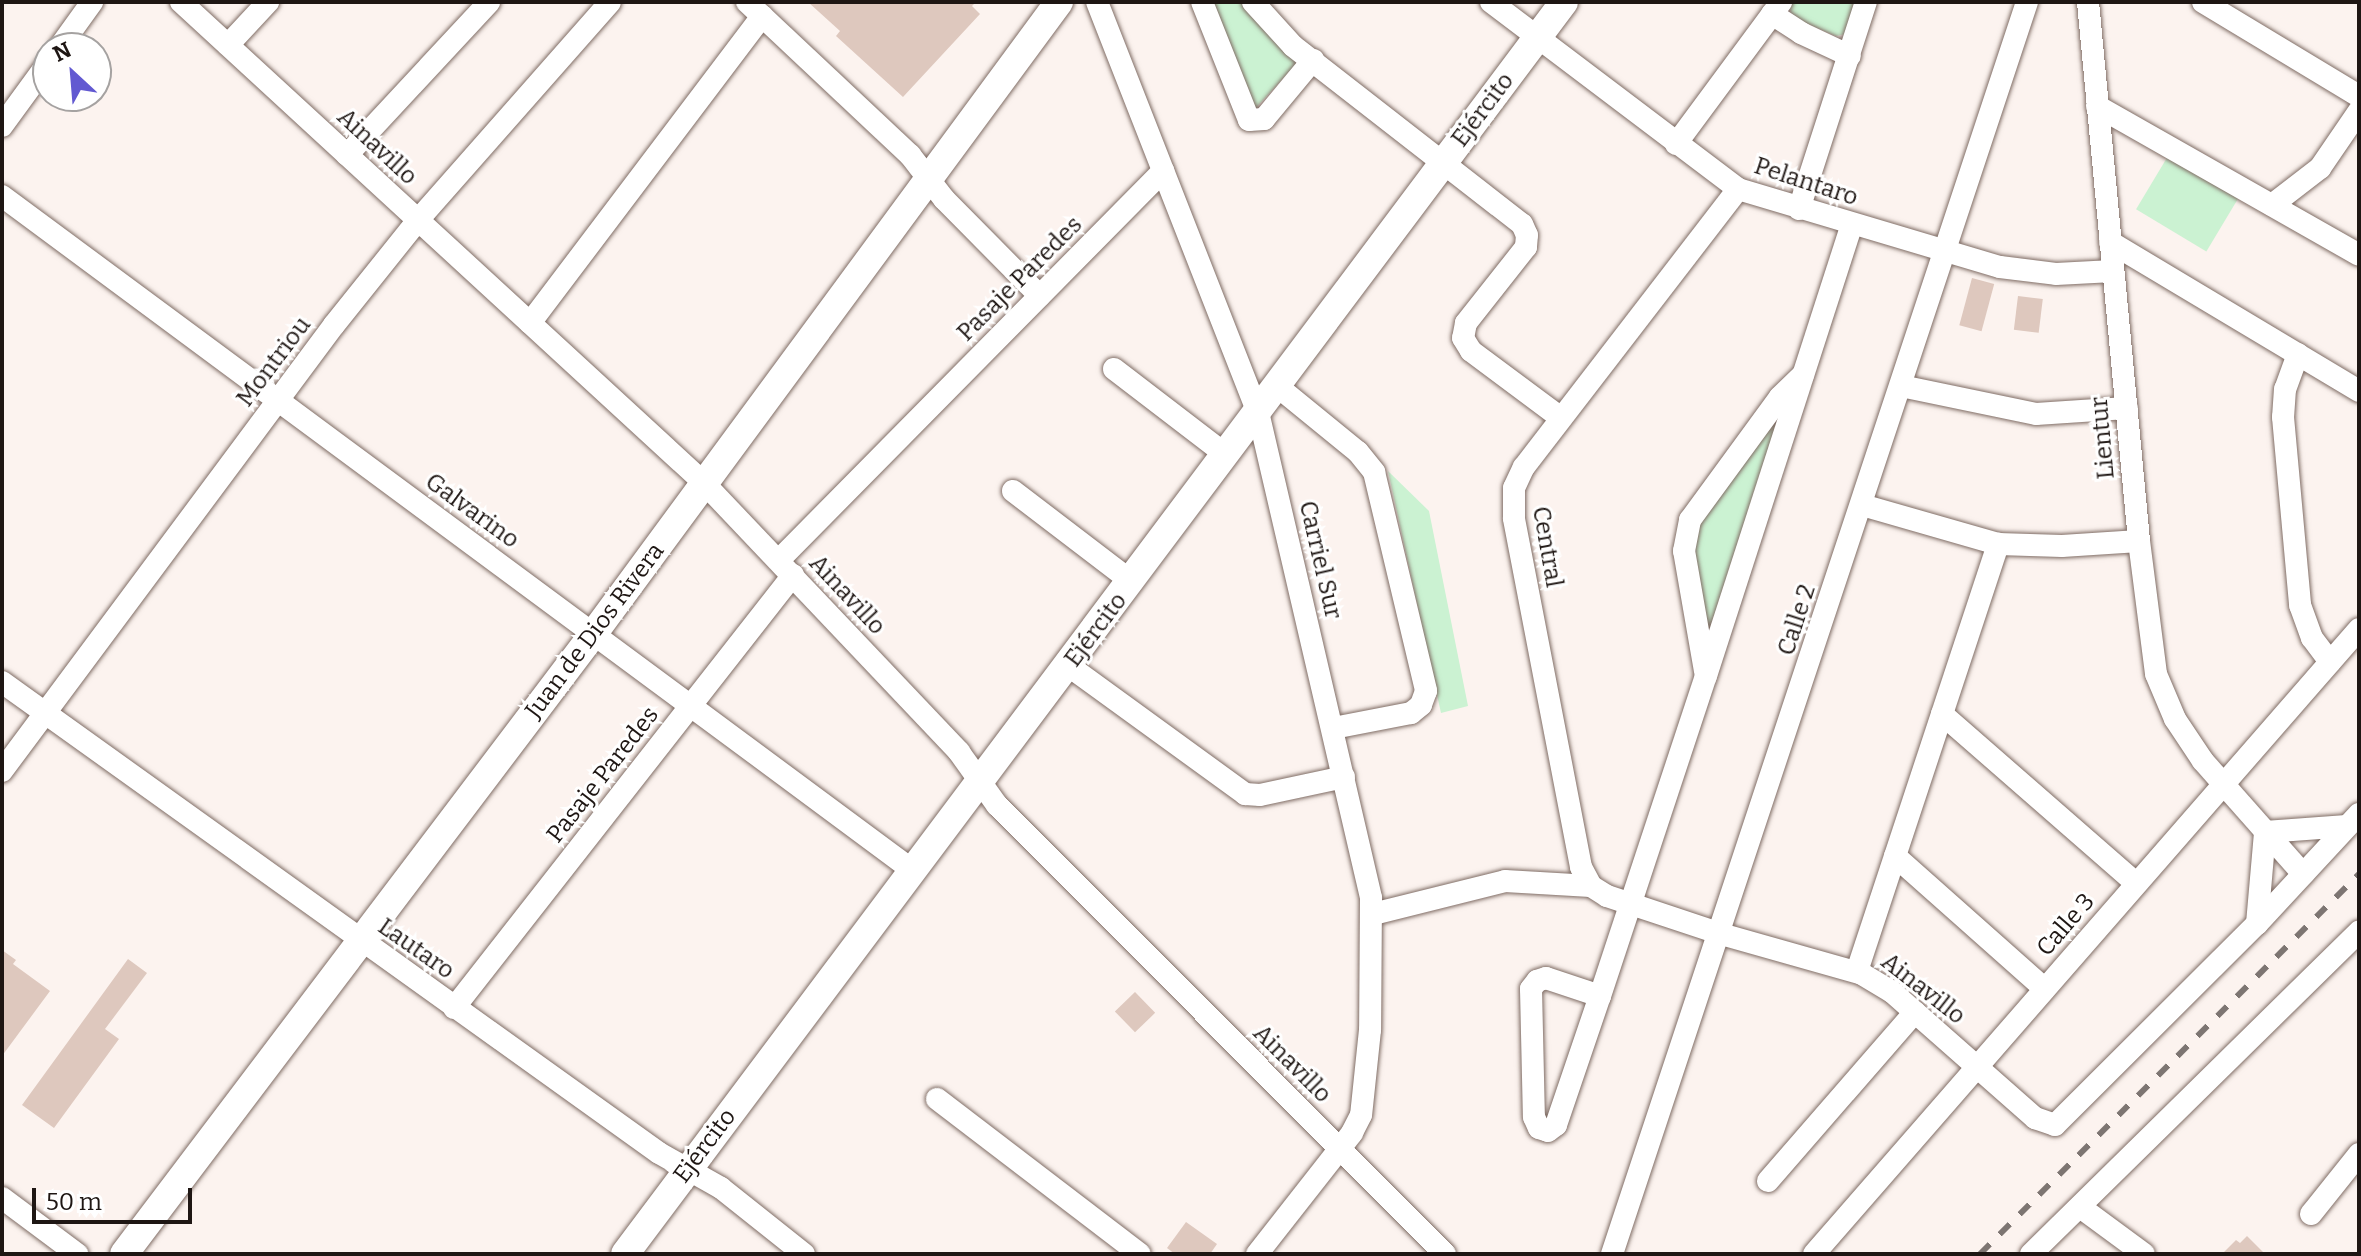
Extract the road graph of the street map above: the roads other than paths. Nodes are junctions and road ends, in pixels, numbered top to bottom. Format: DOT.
graph roads {
  1 [pos="92,2"];
  2 [pos="181,2"];
  3 [pos="268,2"];
  4 [pos="489,2"];
  5 [pos="610,2"];
  6 [pos="1059,2"];
  7 [pos="1097,2"];
  8 [pos="1202,2"];
  9 [pos="1253,2"];
  10 [pos="1491,2"];
  11 [pos="1564,2"];
  12 [pos="1866,2"];
  13 [pos="2027,2"];
  14 [pos="2088,2"];
  15 [pos="2203,2"];
  16 [pos="1777,8"];
  17 [pos="755,9"];
  18 [pos="70,32"];
  19 [pos="1537,38"];
  20 [pos="228,45"];
  21 [pos="1850,56"];
  22 [pos="1313,60"];
  23 [pos="32,85"];
  24 [pos="2359,96"];
  25 [pos="2097,106"];
  26 [pos="2359,111"];
  27 [pos="2,126"];
  28 [pos="1676,144"];
  29 [pos="347,155"];
  30 [pos="1444,163"];
  31 [pos="1163,171"];
  32 [pos="928,179"];
  33 [pos="1738,189"];
  34 [pos="2,196"];
  35 [pos="2272,205"];
  36 [pos="1799,209"];
  37 [pos="418,220"];
  38 [pos="1852,225"];
  39 [pos="2110,242"];
  40 [pos="1945,253"];
  41 [pos="2359,255"];
  42 [pos="2113,271"];
  43 [pos="1040,296"];
  44 [pos="530,323"];
  45 [pos="2298,354"];
  46 [pos="1114,369"];
  47 [pos="1804,375"];
  48 [pos="1277,386"];
  49 [pos="1901,386"];
  50 [pos="2359,391"];
  51 [pos="279,400"];
  52 [pos="2127,408"];
  53 [pos="1258,412"];
  54 [pos="1561,418"];
  55 [pos="1226,455"];
  56 [pos="704,483"];
  57 [pos="1013,491"];
  58 [pos="1862,505"];
  59 [pos="2139,541"];
  60 [pos="1998,544"];
  61 [pos="786,568"];
  62 [pos="1132,582"];
  63 [pos="2359,629"];
  64 [pos="594,633"];
  65 [pos="2330,662"];
  66 [pos="1069,666"];
  67 [pos="1706,676"];
  68 [pos="2,682"];
  69 [pos="691,706"];
  70 [pos="45,713"];
  71 [pos="1942,714"];
  72 [pos="1333,728"];
  73 [pos="2,771"];
  74 [pos="1344,777"];
  75 [pos="979,780"];
  76 [pos="2222,784"];
  77 [pos="2353,820"];
  78 [pos="2265,832"];
  79 [pos="1895,856"];
  80 [pos="911,869"];
  81 [pos="2303,874"];
  82 [pos="2136,883"];
  83 [pos="1591,886"];
  84 [pos="1631,905"];
  85 [pos="1373,914"];
  86 [pos="2257,924"];
  87 [pos="2358,933"];
  88 [pos="1721,934"];
  89 [pos="360,942"];
  90 [pos="1857,971"];
  91 [pos="2045,989"];
  92 [pos="1600,996"];
  93 [pos="454,1008"];
  94 [pos="1915,1012"];
  95 [pos="1978,1068"];
  96 [pos="937,1099"];
  97 [pos="1339,1148"];
  98 [pos="2359,1154"];
  99 [pos="688,1169"];
  100 [pos="1768,1181"];
  101 [pos="2,1198"];
  102 [pos="2080,1207"];
  103 [pos="2311,1214"];
  104 [pos="77,1254"];
  105 [pos="124,1254"];
  106 [pos="625,1254"];
  107 [pos="804,1254"];
  108 [pos="1140,1254"];
  109 [pos="1257,1254"];
  110 [pos="1445,1254"];
  111 [pos="1612,1254"];
  112 [pos="1814,1254"];
  113 [pos="2031,1254"];
  114 [pos="2144,1254"];
  1 -- 18 [label="street"];
  2 -- 20 [label="street, Ainavillo"];
  3 -- 20 [label="street"];
  4 -- 29 [label="street"];
  5 -- 37 [label="street, Montriou"];
  6 -- 32 [label="main road, Juan de Dios Rivera"];
  7 -- 31 [label="street, Carriel Sur"];
  8 -- 22 [label="street"];
  9 -- 22 [label="street"];
  10 -- 19 [label="street, Pelantaro"];
  11 -- 19 [label="main road, Ejército"];
  12 -- 21 [label="street"];
  13 -- 40 [label="street, Calle 2"];
  14 -- 25 [label="street, Lientur"];
  15 -- 24 [label="street"];
  16 -- 21 [label="street"];
  16 -- 28 [label="street"];
  17 -- 32 [label="street"];
  17 -- 44 [label="street"];
  19 -- 28 [label="street, Pelantaro"];
  19 -- 30 [label="main road, Ejército"];
  20 -- 29 [label="street, Ainavillo"];
  21 -- 36 [label="street"];
  22 -- 30 [label="street"];
  23 -- 27 [label="street"];
  25 -- 35 [label="street"];
  25 -- 39 [label="street, Lientur"];
  26 -- 35 [label="street"];
  28 -- 33 [label="street, Pelantaro"];
  29 -- 37 [label="street, Ainavillo"];
  30 -- 48 [label="main road, Ejército"];
  30 -- 54 [label="street"];
  31 -- 43 [label="street, Pasaje Paredes"];
  31 -- 53 [label="street, Carriel Sur"];
  32 -- 43 [label="street"];
  32 -- 56 [label="main road, Juan de Dios Rivera"];
  33 -- 36 [label="street, Pelantaro"];
  33 -- 54 [label="street, Central"];
  34 -- 51 [label="street, Galvarino"];
  35 -- 41 [label="street"];
  36 -- 38 [label="street, Pelantaro"];
  37 -- 44 [label="street, Ainavillo"];
  37 -- 51 [label="street, Montriou"];
  38 -- 40 [label="street, Pelantaro"];
  38 -- 47 [label="street"];
  39 -- 42 [label="street, Lientur"];
  39 -- 45 [label="street"];
  40 -- 42 [label="street, Pelantaro"];
  40 -- 49 [label="street, Calle 2"];
  42 -- 52 [label="street, Lientur"];
  43 -- 61 [label="street, Pasaje Paredes"];
  44 -- 56 [label="street, Ainavillo"];
  45 -- 50 [label="street"];
  45 -- 65 [label="street"];
  46 -- 55 [label="street"];
  47 -- 67 [label="street"];
  47 -- 67 [label="street"];
  48 -- 53 [label="main road, Ejército"];
  48 -- 72 [label="street"];
  49 -- 52 [label="street"];
  49 -- 58 [label="street, Calle 2"];
  51 -- 64 [label="street, Galvarino"];
  51 -- 70 [label="street, Montriou"];
  52 -- 59 [label="street, Lientur"];
  53 -- 55 [label="main road, Ejército"];
  53 -- 72 [label="street, Carriel Sur"];
  54 -- 83 [label="street, Central"];
  55 -- 62 [label="main road, Ejército"];
  56 -- 61 [label="street, Ainavillo"];
  56 -- 64 [label="main road, Juan de Dios Rivera"];
  57 -- 62 [label="street"];
  58 -- 60 [label="street"];
  58 -- 88 [label="street, Calle 2"];
  59 -- 60 [label="street"];
  59 -- 76 [label="street, Lientur"];
  60 -- 71 [label="street"];
  61 -- 69 [label="street, Pasaje Paredes"];
  61 -- 75 [label="street, Ainavillo"];
  62 -- 66 [label="main road, Ejército"];
  63 -- 65 [label="street, Calle 3"];
  64 -- 69 [label="street, Galvarino"];
  64 -- 89 [label="main road, Juan de Dios Rivera"];
  65 -- 76 [label="street, Calle 3"];
  66 -- 74 [label="street"];
  66 -- 75 [label="main road, Ejército"];
  67 -- 84 [label="street"];
  68 -- 70 [label="street, Lautaro"];
  69 -- 80 [label="street, Galvarino"];
  69 -- 93 [label="street, Pasaje Paredes"];
  70 -- 73 [label="street, Montriou"];
  70 -- 89 [label="street, Lautaro"];
  71 -- 79 [label="street"];
  71 -- 82 [label="street"];
  72 -- 74 [label="street, Carriel Sur"];
  74 -- 85 [label="street, Carriel Sur"];
  75 -- 80 [label="main road, Ejército"];
  75 -- 97 [label="street, Ainavillo"];
  76 -- 78 [label="street, Lientur"];
  76 -- 82 [label="street, Calle 3"];
  77 -- 78 [label="street"];
  77 -- 81 [label="street"];
  78 -- 81 [label="street, Lientur"];
  78 -- 86 [label="street"];
  79 -- 90 [label="street"];
  79 -- 91 [label="street"];
  80 -- 99 [label="main road, Ejército"];
  81 -- 86 [label="street"];
  82 -- 91 [label="street, Calle 3"];
  83 -- 84 [label="street, Ainavillo"];
  83 -- 85 [label="street, Ainavillo"];
  84 -- 88 [label="street, Ainavillo"];
  84 -- 92 [label="street"];
  85 -- 97 [label="street, Carriel Sur"];
  86 -- 95 [label="street, Ainavillo"];
  87 -- 102 [label="street"];
  88 -- 90 [label="street, Ainavillo"];
  88 -- 111 [label="street, Calle 2"];
  89 -- 93 [label="street, Lautaro"];
  89 -- 105 [label="main road, Juan de Dios Rivera"];
  90 -- 94 [label="street, Ainavillo"];
  91 -- 95 [label="street, Calle 3"];
  92 -- 92 [label="street"];
  93 -- 99 [label="street, Lautaro"];
  94 -- 95 [label="street, Ainavillo"];
  94 -- 100 [label="street"];
  95 -- 112 [label="street, Calle 3"];
  96 -- 108 [label="street"];
  97 -- 109 [label="street, Carriel Sur"];
  97 -- 110 [label="street, Ainavillo"];
  98 -- 103 [label="street"];
  99 -- 106 [label="main road, Ejército"];
  99 -- 107 [label="street, Lautaro"];
  101 -- 104 [label="street"];
  102 -- 113 [label="street"];
  102 -- 114 [label="street"];
}
